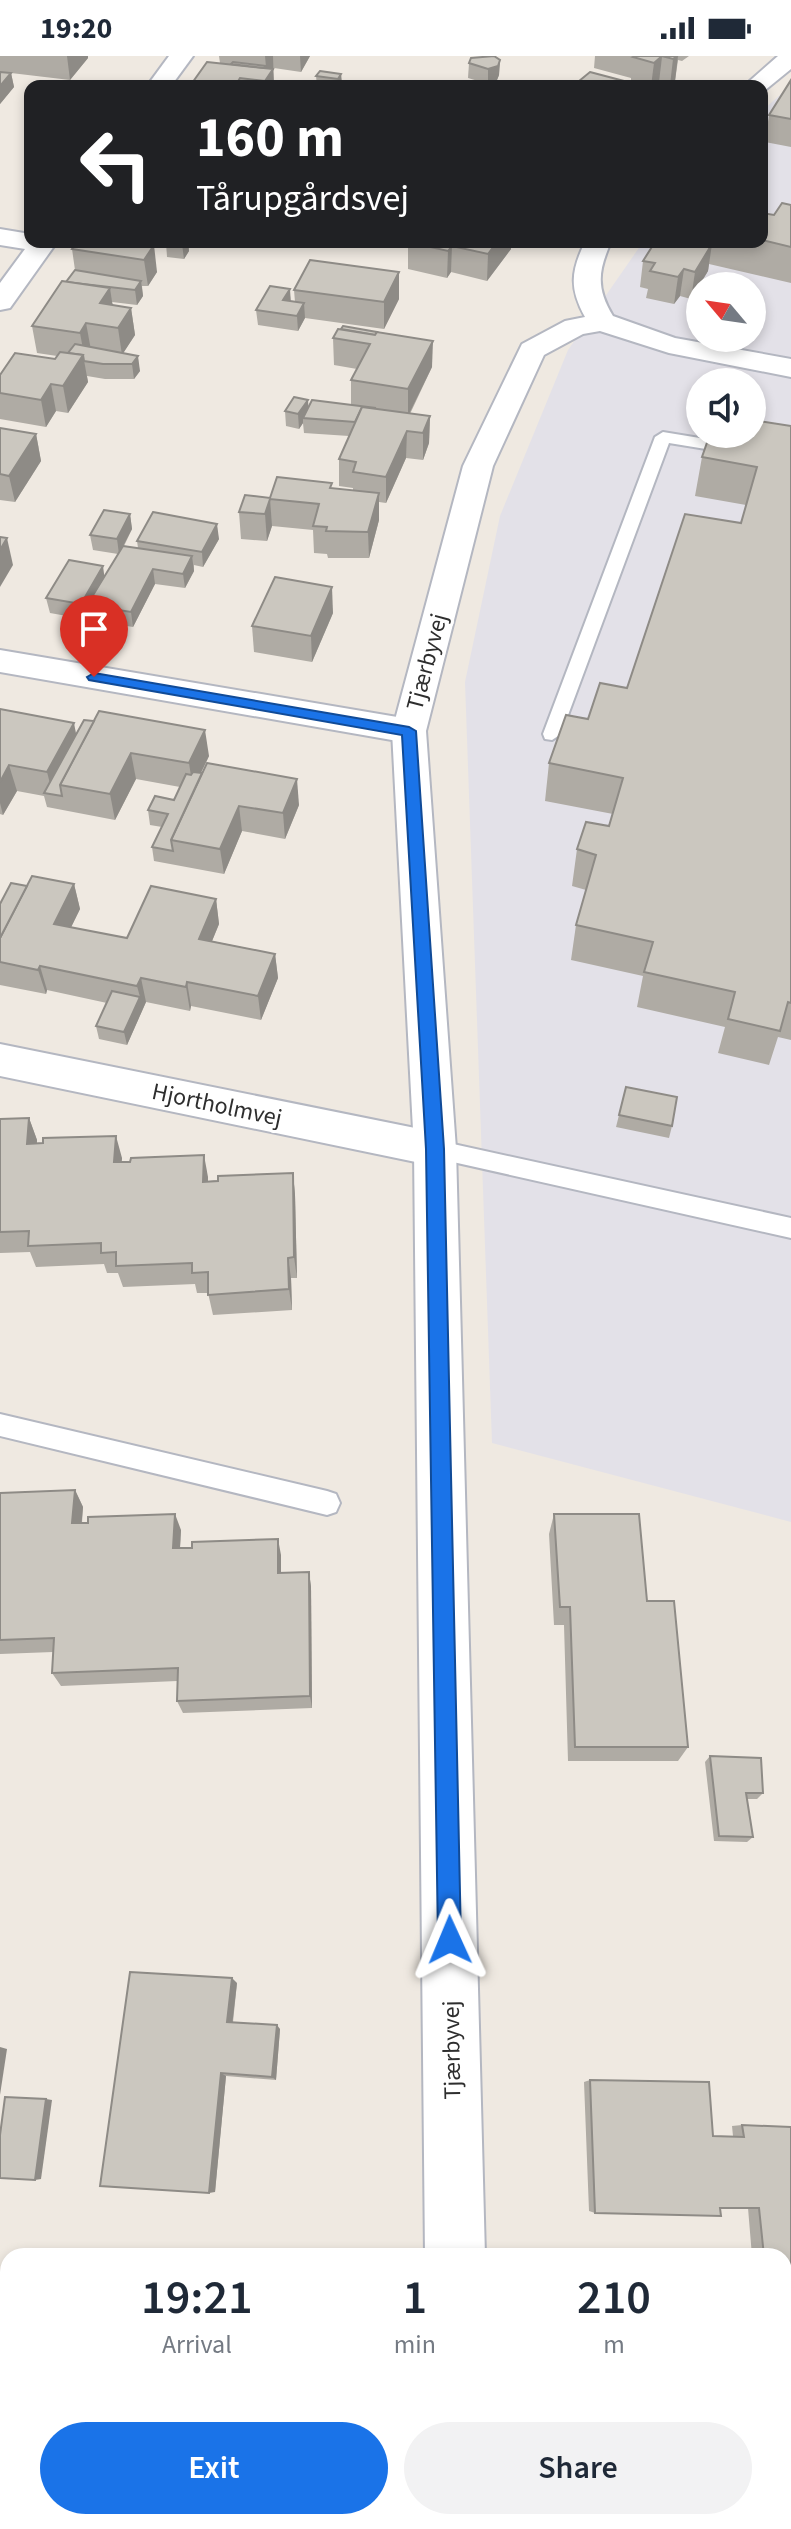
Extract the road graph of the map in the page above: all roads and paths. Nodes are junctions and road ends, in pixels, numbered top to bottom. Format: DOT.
graph roads {
  1 [pos="181,56"];
  2 [pos="791,57"];
  3 [pos="163,80"];
  4 [pos="763,80"];
  5 [pos="0,237"];
  6 [pos="24,240"];
  7 [pos="34,248"];
  8 [pos="595,248"];
  9 [pos="0,302"];
  10 [pos="602,322"];
  11 [pos="791,368"];
  12 [pos="791,458"];
  13 [pos="0,661"];
  14 [pos="409,731"];
  15 [pos="552,734"];
  16 [pos="0,1060"];
  17 [pos="435,1149"];
  18 [pos="791,1228"];
  19 [pos="0,1425"];
  20 [pos="327,1503"];
  21 [pos="455,2248"];
  1 -- 3 [label="street"];
  2 -- 4 [label="street"];
  5 -- 6 [label="street"];
  7 -- 9 [label="street"];
  8 -- 10 [label="street"];
  10 -- 11 [label="street"];
  10 -- 14 [label="street, Tjærbyvej"];
  12 -- 15 [label="lane"];
  13 -- 14 [label="street"];
  14 -- 17 [label="street, Tjærbyvej"];
  16 -- 17 [label="street, Hjortholmvej"];
  17 -- 18 [label="lane"];
  17 -- 21 [label="street, Tjærbyvej"];
  19 -- 20 [label="lane"];
}
